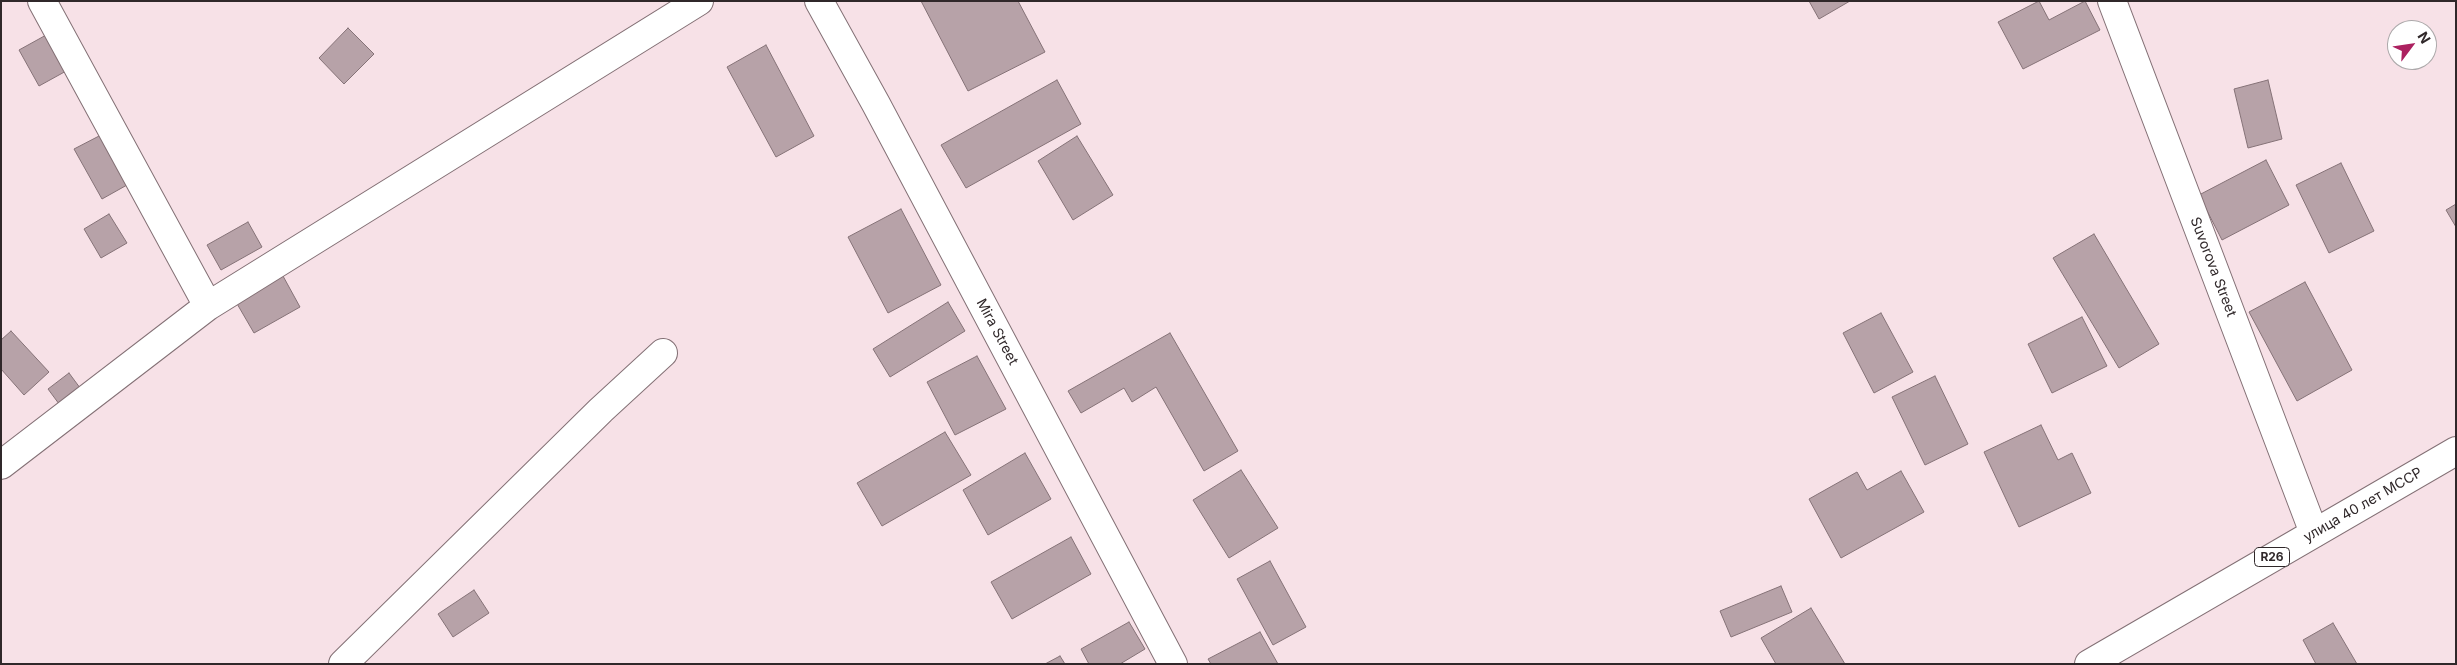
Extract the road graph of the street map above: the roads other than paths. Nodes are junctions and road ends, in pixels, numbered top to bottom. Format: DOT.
graph roads {
  1 [pos="42,1"];
  2 [pos="698,1"];
  3 [pos="819,1"];
  4 [pos="2112,1"];
  5 [pos="208,306"];
  6 [pos="663,353"];
  7 [pos="2456,451"];
  8 [pos="1,465"];
  9 [pos="2314,533"];
  10 [pos="343,664"];
  11 [pos="1173,664"];
  12 [pos="2089,664"];
  1 -- 5 [label="street"];
  2 -- 5 [label="street"];
  3 -- 11 [label="street, Mira Street"];
  4 -- 9 [label="street, Suvorova Street"];
  5 -- 8 [label="street"];
  6 -- 10 [label="street"];
  7 -- 9 [label="street, улица 40 лет МССР / R26"];
  9 -- 12 [label="street, улица 40 лет МССР / R26"];
}
